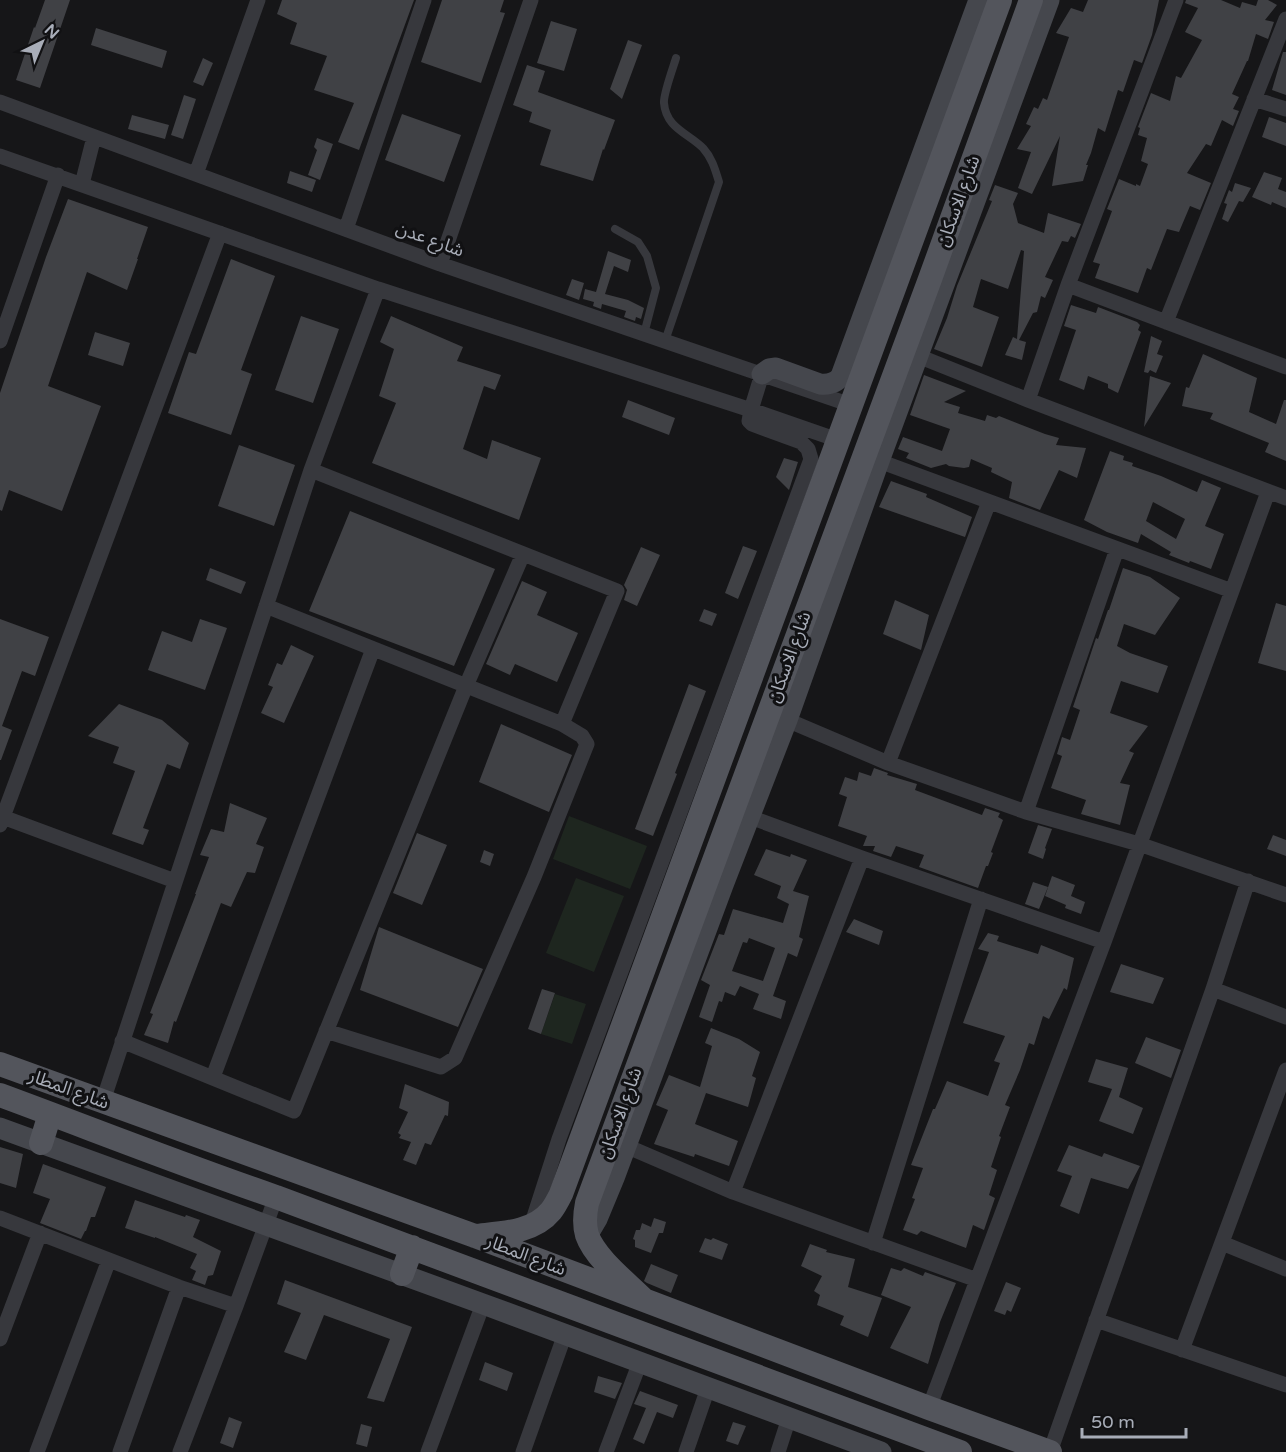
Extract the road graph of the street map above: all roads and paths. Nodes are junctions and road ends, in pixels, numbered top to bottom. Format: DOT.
graph roads {
  1 [pos="258,0"];
  2 [pos="424,0"];
  3 [pos="531,0"];
  4 [pos="979,0"];
  5 [pos="1000,0"];
  6 [pos="1030,0"];
  7 [pos="1049,0"];
  8 [pos="1176,0"];
  9 [pos="1286,19"];
  10 [pos="676,58"];
  11 [pos="1011,79"];
  12 [pos="1254,99"];
  13 [pos="0,102"];
  14 [pos="1286,109"];
  15 [pos="94,137"];
  16 [pos="934,150"];
  17 [pos="0,156"];
  18 [pos="195,174"];
  19 [pos="58,175"];
  20 [pos="82,184"];
  21 [pos="346,229"];
  22 [pos="615,229"];
  23 [pos="220,233"];
  24 [pos="440,264"];
  25 [pos="937,282"];
  26 [pos="1068,285"];
  27 [pos="378,290"];
  28 [pos="1166,322"];
  29 [pos="644,334"];
  30 [pos="0,341"];
  31 [pos="665,341"];
  32 [pos="918,356"];
  33 [pos="1286,367"];
  34 [pos="762,375"];
  35 [pos="1028,400"];
  36 [pos="851,405"];
  37 [pos="751,410"];
  38 [pos="838,440"];
  39 [pos="877,450"];
  40 [pos="312,470"];
  41 [pos="1268,492"];
  42 [pos="1286,498"];
  43 [pos="989,502"];
  44 [pos="1117,549"];
  45 [pos="523,554"];
  46 [pos="1232,591"];
  47 [pos="266,606"];
  48 [pos="374,649"];
  49 [pos="466,686"];
  50 [pos="787,720"];
  51 [pos="562,724"];
  52 [pos="711,756"];
  53 [pos="888,763"];
  54 [pos="1026,812"];
  55 [pos="750,817"];
  56 [pos="1,819"];
  57 [pos="1139,844"];
  58 [pos="862,858"];
  59 [pos="175,881"];
  60 [pos="1248,881"];
  61 [pos="715,882"];
  62 [pos="1286,895"];
  63 [pos="981,899"];
  64 [pos="1104,942"];
  65 [pos="1213,989"];
  66 [pos="1286,1017"];
  67 [pos="326,1030"];
  68 [pos="123,1041"];
  69 [pos="605,1043"];
  70 [pos="0,1064"];
  71 [pos="1286,1070"];
  72 [pos="213,1077"];
  73 [pos="599,1089"];
  74 [pos="0,1095"];
  75 [pos="626,1096"];
  76 [pos="103,1101"];
  77 [pos="137,1113"];
  78 [pos="50,1114"];
  79 [pos="587,1123"];
  80 [pos="0,1128"];
  81 [pos="199,1136"];
  82 [pos="620,1138"];
  83 [pos="128,1142"];
  84 [pos="41,1143"];
  85 [pos="189,1167"];
  86 [pos="733,1192"];
  87 [pos="276,1197"];
  88 [pos="0,1218"];
  89 [pos="266,1224"];
  90 [pos="531,1226"];
  91 [pos="40,1233"];
  92 [pos="475,1236"];
  93 [pos="873,1243"];
  94 [pos="1222,1243"];
  95 [pos="411,1247"];
  96 [pos="109,1260"];
  97 [pos="1286,1269"];
  98 [pos="402,1274"];
  99 [pos="977,1280"];
  100 [pos="179,1287"];
  101 [pos="643,1299"];
  102 [pos="483,1304"];
  103 [pos="236,1306"];
  104 [pos="1096,1320"];
  105 [pos="565,1335"];
  106 [pos="0,1339"];
  107 [pos="1182,1350"];
  108 [pos="640,1362"];
  109 [pos="1286,1384"];
  110 [pos="708,1388"];
  111 [pos="929,1408"];
  112 [pos="789,1418"];
  113 [pos="37,1452"];
  114 [pos="120,1452"];
  115 [pos="180,1452"];
  116 [pos="428,1452"];
  117 [pos="523,1452"];
  118 [pos="606,1452"];
  119 [pos="686,1452"];
  120 [pos="778,1452"];
  121 [pos="881,1452"];
  122 [pos="960,1452"];
  123 [pos="1050,1452"];
  1 -- 18 [label="street"];
  2 -- 21 [label="street"];
  3 -- 24 [label="street"];
  4 -- 16 [label="street"];
  5 -- 16 [label="main road, شارع الاسكان"];
  6 -- 11 [label="main road, شارع الاسكان"];
  7 -- 11 [label="street"];
  8 -- 26 [label="street"];
  9 -- 12 [label="street"];
  10 -- 31 [label="lane"];
  11 -- 25 [label="main road, شارع الاسكان"];
  12 -- 14 [label="street"];
  12 -- 28 [label="street"];
  13 -- 15 [label="street, شارع عدن"];
  15 -- 18 [label="street, شارع عدن"];
  15 -- 20 [label="street"];
  16 -- 34 [label="street"];
  16 -- 36 [label="main road, شارع الاسكان"];
  17 -- 19 [label="street"];
  18 -- 21 [label="street, شارع عدن"];
  19 -- 20 [label="street"];
  19 -- 30 [label="street"];
  20 -- 23 [label="street"];
  21 -- 24 [label="street, شارع عدن"];
  22 -- 29 [label="lane"];
  23 -- 27 [label="street"];
  23 -- 56 [label="street"];
  24 -- 29 [label="street, شارع عدن"];
  25 -- 32 [label="street"];
  25 -- 39 [label="main road, شارع الاسكان"];
  26 -- 28 [label="street"];
  26 -- 35 [label="street"];
  27 -- 37 [label="street"];
  27 -- 40 [label="street"];
  28 -- 33 [label="street"];
  29 -- 31 [label="street, شارع عدن"];
  31 -- 34 [label="street, شارع عدن"];
  32 -- 35 [label="street"];
  32 -- 39 [label="street"];
  34 -- 36 [label="street, شارع عدن"];
  34 -- 37 [label="street"];
  35 -- 41 [label="street"];
  36 -- 38 [label="main road, شارع الاسكان"];
  37 -- 38 [label="street"];
  37 -- 52 [label="street"];
  38 -- 52 [label="main road, شارع الاسكان"];
  39 -- 43 [label="street"];
  39 -- 50 [label="street"];
  39 -- 61 [label="main road, شارع الاسكان"];
  40 -- 45 [label="street"];
  40 -- 47 [label="street"];
  41 -- 42 [label="street"];
  41 -- 46 [label="street"];
  43 -- 44 [label="street"];
  43 -- 53 [label="street"];
  44 -- 46 [label="street"];
  44 -- 54 [label="street"];
  45 -- 49 [label="street"];
  45 -- 51 [label="street"];
  46 -- 57 [label="street"];
  47 -- 48 [label="street"];
  47 -- 59 [label="street"];
  48 -- 49 [label="street"];
  48 -- 72 [label="street"];
  49 -- 51 [label="street"];
  49 -- 67 [label="street"];
  50 -- 53 [label="street"];
  50 -- 55 [label="street"];
  51 -- 67 [label="street"];
  52 -- 69 [label="main road, شارع الاسكان"];
  53 -- 54 [label="street"];
  54 -- 57 [label="street"];
  55 -- 58 [label="street"];
  55 -- 61 [label="street"];
  56 -- 59 [label="street"];
  57 -- 60 [label="street"];
  57 -- 64 [label="street"];
  58 -- 63 [label="street"];
  58 -- 86 [label="street"];
  59 -- 68 [label="street"];
  60 -- 62 [label="street"];
  60 -- 65 [label="street"];
  61 -- 75 [label="main road, شارع الاسكان"];
  61 -- 82 [label="street"];
  63 -- 64 [label="street"];
  63 -- 93 [label="street"];
  64 -- 99 [label="street"];
  65 -- 66 [label="street"];
  65 -- 104 [label="street"];
  67 -- 72 [label="street"];
  68 -- 72 [label="street"];
  68 -- 76 [label="street"];
  69 -- 73 [label="main road, شارع الاسكان"];
  69 -- 90 [label="street"];
  70 -- 76 [label="main road, شارع المطار"];
  71 -- 94 [label="street"];
  73 -- 75 [label="main road"];
  73 -- 79 [label="main road, شارع الاسكان"];
  74 -- 78 [label="main road, شارع المطار"];
  75 -- 82 [label="main road, شارع الاسكان"];
  76 -- 77 [label="main road, شارع المطار"];
  77 -- 81 [label="main road, شارع المطار"];
  77 -- 83 [label="main road"];
  78 -- 83 [label="main road, شارع المطار"];
  78 -- 84 [label="main road"];
  79 -- 82 [label="main road"];
  79 -- 90 [label="main road, شارع الاسكان"];
  80 -- 84 [label="street"];
  81 -- 85 [label="main road"];
  81 -- 92 [label="main road, شارع المطار"];
  82 -- 86 [label="street"];
  82 -- 101 [label="main road, شارع الاسكان"];
  83 -- 85 [label="main road, شارع المطار"];
  84 -- 89 [label="street"];
  85 -- 87 [label="main road, شارع المطار"];
  86 -- 93 [label="street"];
  87 -- 89 [label="street"];
  87 -- 95 [label="main road, شارع المطار"];
  88 -- 91 [label="street"];
  89 -- 98 [label="street"];
  89 -- 103 [label="street"];
  90 -- 92 [label="main road, شارع الاسكان"];
  91 -- 96 [label="street"];
  91 -- 106 [label="street"];
  92 -- 101 [label="main road, شارع المطار"];
  93 -- 99 [label="street"];
  94 -- 97 [label="street"];
  94 -- 107 [label="street"];
  95 -- 98 [label="main road"];
  95 -- 122 [label="main road, شارع المطار"];
  96 -- 100 [label="street"];
  96 -- 113 [label="street"];
  98 -- 102 [label="street"];
  99 -- 111 [label="street"];
  100 -- 103 [label="street"];
  100 -- 114 [label="street"];
  101 -- 111 [label="main road, شارع المطار"];
  102 -- 105 [label="street"];
  102 -- 116 [label="street"];
  103 -- 115 [label="street"];
  104 -- 107 [label="street"];
  104 -- 123 [label="street"];
  105 -- 108 [label="street"];
  105 -- 117 [label="street"];
  107 -- 109 [label="street"];
  108 -- 110 [label="street"];
  108 -- 118 [label="street"];
  110 -- 112 [label="street"];
  110 -- 119 [label="street"];
  111 -- 123 [label="main road, شارع المطار"];
  112 -- 120 [label="street"];
  112 -- 121 [label="street"];
}
